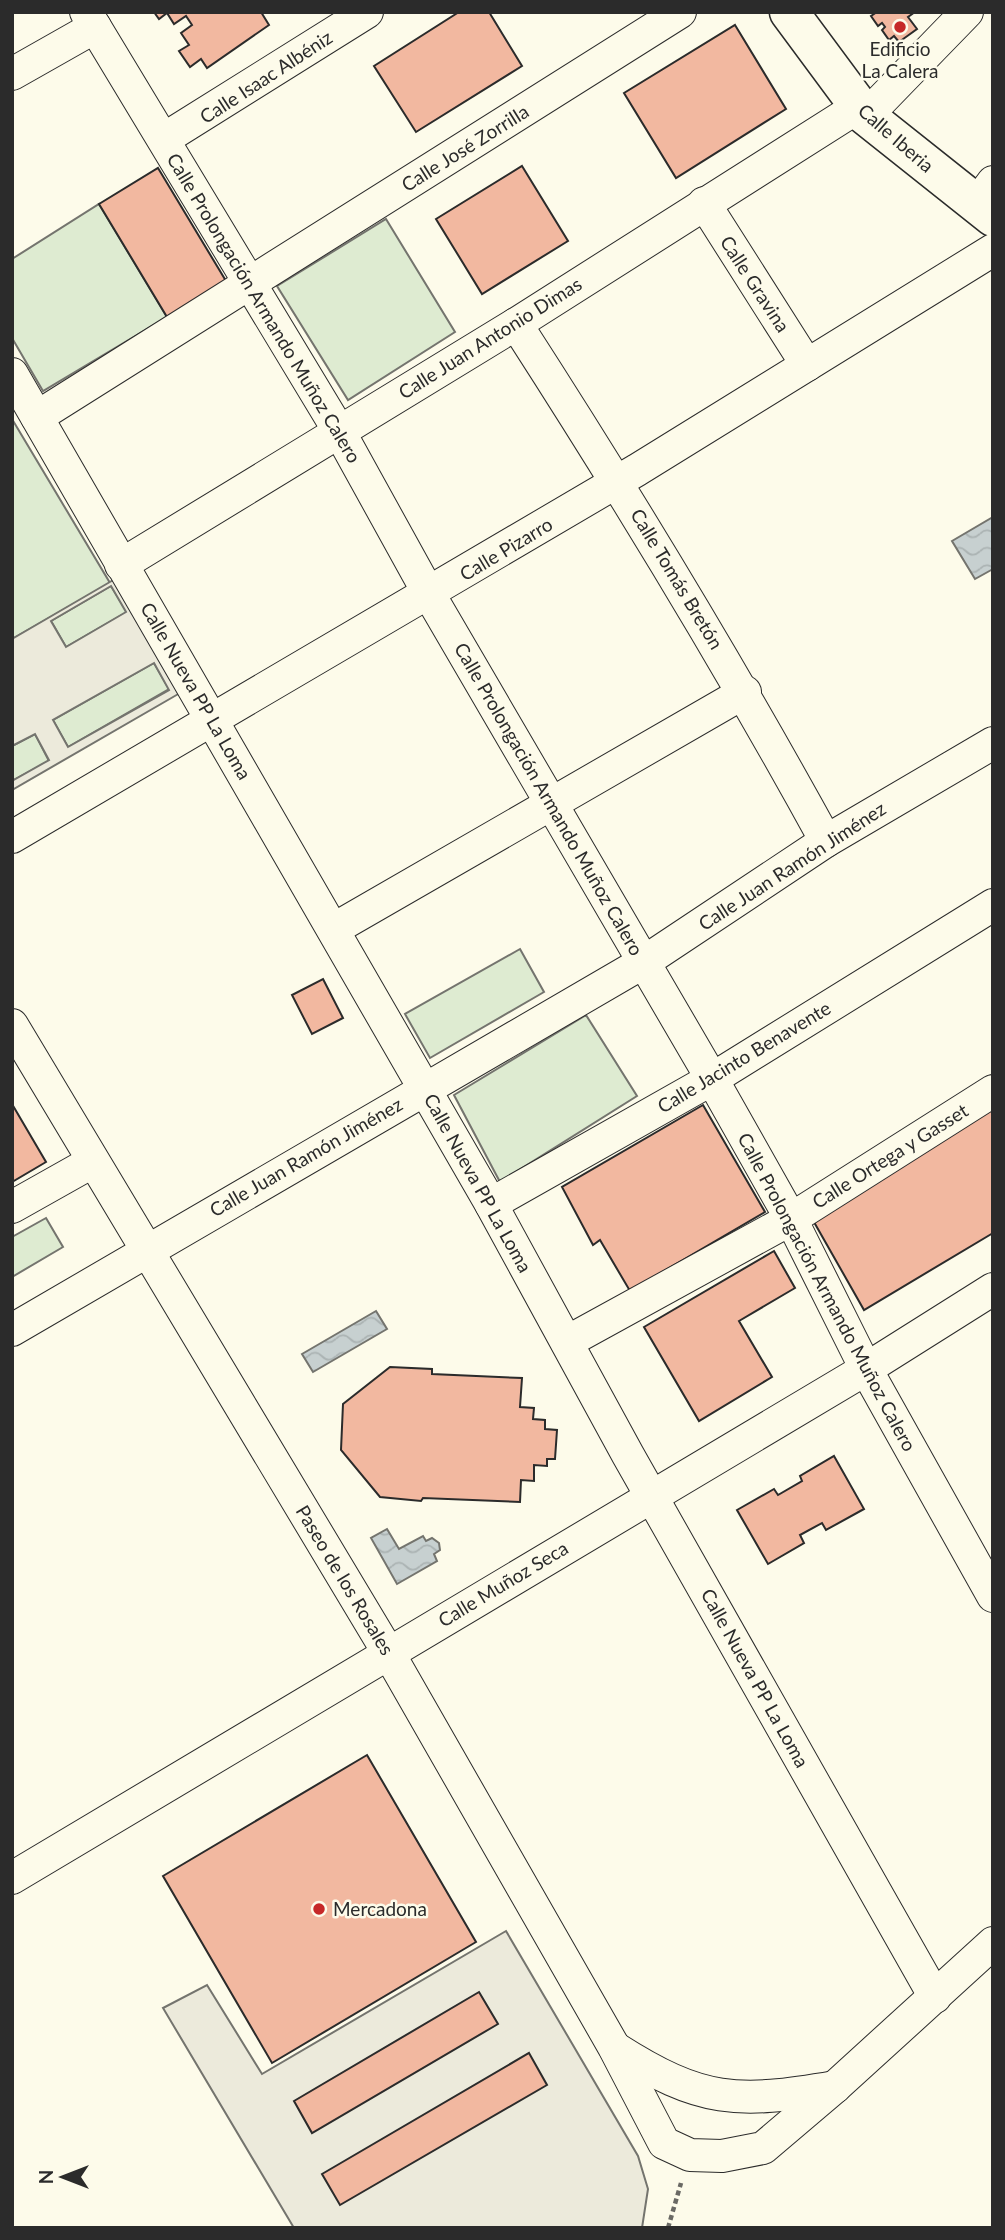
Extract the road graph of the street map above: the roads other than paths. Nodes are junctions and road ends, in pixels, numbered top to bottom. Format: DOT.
graph roads {
  1 [pos="367,12"];
  2 [pos="680,12"];
  3 [pos="789,12"];
  4 [pos="967,12"];
  5 [pos="91,20"];
  6 [pos="12,74"];
  7 [pos="862,111"];
  8 [pos="164,139"];
  9 [pos="987,201"];
  10 [pos="704,204"];
  11 [pos="993,250"];
  12 [pos="249,285"];
  13 [pos="516,324"];
  14 [pos="807,365"];
  15 [pos="12,374"];
  16 [pos="37,417"];
  17 [pos="339,431"];
  18 [pos="618,482"];
  19 [pos="121,565"];
  20 [pos="429,594"];
  21 [pos="744,692"];
  22 [pos="214,720"];
  23 [pos="993,743"];
  24 [pos="551,804"];
  25 [pos="12,837"];
  26 [pos="826,841"];
  27 [pos="993,905"];
  28 [pos="334,929"];
  29 [pos="644,962"];
  30 [pos="12,1025"];
  31 [pos="712,1079"];
  32 [pos="425,1087"];
  33 [pos="993,1091"];
  34 [pos="92,1162"];
  35 [pos="491,1204"];
  36 [pos="12,1207"];
  37 [pos="791,1219"];
  38 [pos="147,1251"];
  39 [pos="993,1289"];
  40 [pos="12,1330"];
  41 [pos="567,1342"];
  42 [pos="866,1369"];
  43 [pos="652,1495"];
  44 [pos="993,1596"];
  45 [pos="388,1652"];
  46 [pos="12,1878"];
  47 [pos="993,1943"];
  48 [pos="935,1997"];
  49 [pos="614,2047"];
  50 [pos="836,2086"];
  1 -- 8 [label="street, Calle Isaac Albéniz"];
  2 -- 12 [label="street, Calle José Zorrilla"];
  3 -- 7 [label="main road, Calle Iberia"];
  4 -- 7 [label="street, Calle Juan Antonio Dimas"];
  5 -- 6 [label="street"];
  5 -- 8 [label="street, Calle Prolongación Armando Muñoz Calero"];
  7 -- 9 [label="main road, Calle Iberia"];
  7 -- 10 [label="street, Calle Juan Antonio Dimas"];
  8 -- 12 [label="street, Calle Prolongación Armando Muñoz Calero"];
  10 -- 13 [label="street, Calle Juan Antonio Dimas"];
  10 -- 14 [label="street, Calle Gravina"];
  11 -- 14 [label="street, Calle Pizarro"];
  12 -- 16 [label="street, Calle José Zorrilla"];
  12 -- 17 [label="street, Calle Prolongación Armando Muñoz Calero"];
  13 -- 17 [label="street, Calle Juan Antonio Dimas"];
  13 -- 18 [label="street, Calle Tomás Bretón"];
  14 -- 18 [label="street, Calle Pizarro"];
  15 -- 16 [label="street, Calle Nueva PP La Loma"];
  16 -- 19 [label="street, Calle Nueva PP La Loma"];
  17 -- 19 [label="street, Calle Juan Antonio Dimas"];
  17 -- 20 [label="street, Calle Prolongación Armando Muñoz Calero"];
  18 -- 20 [label="street, Calle Pizarro"];
  18 -- 21 [label="street, Calle Tomás Bretón"];
  19 -- 22 [label="street, Calle Nueva PP La Loma"];
  20 -- 22 [label="street, Calle Pizarro"];
  20 -- 24 [label="street, Calle Prolongación Armando Muñoz Calero"];
  21 -- 24 [label="street"];
  21 -- 26 [label="street, Calle Tomás Bretón"];
  22 -- 25 [label="street, Calle Pizarro"];
  22 -- 28 [label="street, Calle Nueva PP La Loma"];
  23 -- 26 [label="street, Calle Juan Ramón Jiménez"];
  24 -- 28 [label="street"];
  24 -- 29 [label="street, Calle Prolongación Armando Muñoz Calero"];
  26 -- 29 [label="street, Calle Juan Ramón Jiménez"];
  27 -- 31 [label="street, Calle Jacinto Benavente"];
  28 -- 32 [label="street, Calle Nueva PP La Loma"];
  29 -- 31 [label="street, Calle Prolongación Armando Muñoz Calero"];
  29 -- 32 [label="street, Calle Juan Ramón Jiménez"];
  30 -- 34 [label="street, Paseo de los Rosales"];
  31 -- 35 [label="street, Calle Jacinto Benavente"];
  31 -- 37 [label="street, Calle Prolongación Armando Muñoz Calero"];
  32 -- 35 [label="street, Calle Nueva PP La Loma"];
  32 -- 38 [label="street, Calle Juan Ramón Jiménez"];
  33 -- 37 [label="street, Calle Ortega y Gasset"];
  34 -- 36 [label="street"];
  34 -- 38 [label="street, Paseo de los Rosales"];
  35 -- 41 [label="street, Calle Nueva PP La Loma"];
  37 -- 41 [label="street, Calle Ortega y Gasset"];
  37 -- 42 [label="street, Calle Prolongación Armando Muñoz Calero"];
  38 -- 40 [label="street, Calle Juan Ramón Jiménez"];
  38 -- 45 [label="street, Paseo de los Rosales"];
  39 -- 42 [label="street, Calle Muñoz Seca"];
  41 -- 43 [label="street, Calle Nueva PP La Loma"];
  42 -- 43 [label="street, Calle Muñoz Seca"];
  42 -- 44 [label="street, Calle Prolongación Armando Muñoz Calero"];
  43 -- 45 [label="street, Calle Muñoz Seca"];
  43 -- 48 [label="street, Calle Nueva PP La Loma"];
  45 -- 46 [label="street, Calle Muñoz Seca"];
  45 -- 49 [label="street, Paseo de los Rosales"];
  47 -- 48 [label="street"];
  48 -- 50 [label="street"];
  49 -- 50 [label="street"];
  49 -- 50 [label="street, Paseo de los Rosales"];
}
